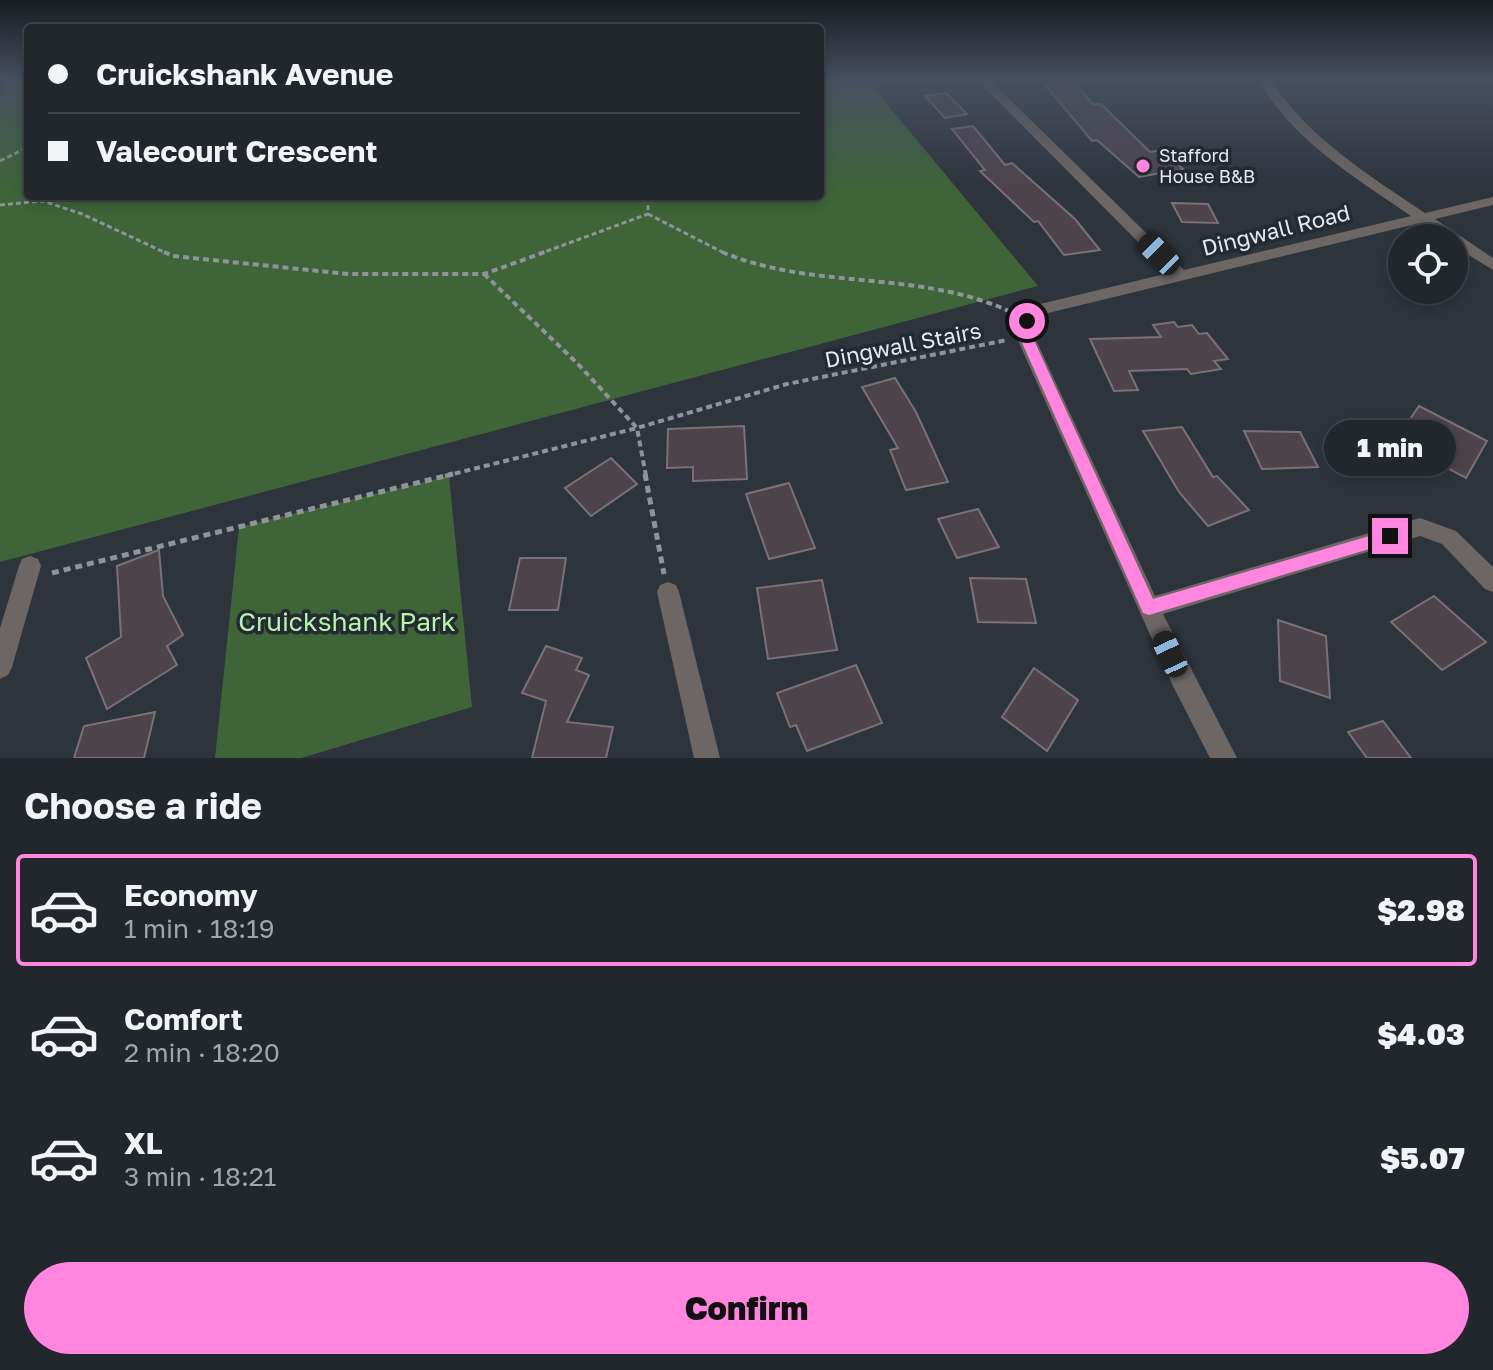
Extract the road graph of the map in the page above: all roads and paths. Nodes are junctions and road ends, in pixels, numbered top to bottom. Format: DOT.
graph roads {
  1 [pos="1019,115"];
  2 [pos="1292,115"];
  3 [pos="24,149"];
  4 [pos="0,161"];
  5 [pos="648,200"];
  6 [pos="43,201"];
  7 [pos="1493,201"];
  8 [pos="0,205"];
  9 [pos="648,214"];
  10 [pos="1424,216"];
  11 [pos="1493,265"];
  12 [pos="484,274"];
  13 [pos="1181,276"];
  14 [pos="1026,329"];
  15 [pos="637,428"];
  16 [pos="28,573"];
  17 [pos="1493,582"];
  18 [pos="668,592"];
  19 [pos="1149,608"];
  20 [pos="0,667"];
  21 [pos="707,758"];
  22 [pos="1224,758"];
  1 -- 13 [label="street"];
  2 -- 10 [label="street"];
  3 -- 4 [label="path"];
  5 -- 9 [label="path"];
  6 -- 8 [label="path"];
  6 -- 12 [label="path"];
  7 -- 10 [label="street, Dingwall Road"];
  9 -- 12 [label="path"];
  9 -- 14 [label="path"];
  10 -- 11 [label="street"];
  10 -- 13 [label="street, Dingwall Road"];
  12 -- 15 [label="path"];
  13 -- 14 [label="street, Dingwall Road"];
  14 -- 15 [label="path, Dingwall Stairs"];
  14 -- 19 [label="street"];
  15 -- 16 [label="path, Dingwall Stairs"];
  15 -- 18 [label="path"];
  16 -- 20 [label="street"];
  17 -- 19 [label="street"];
  18 -- 21 [label="street"];
  19 -- 22 [label="street"];
}
